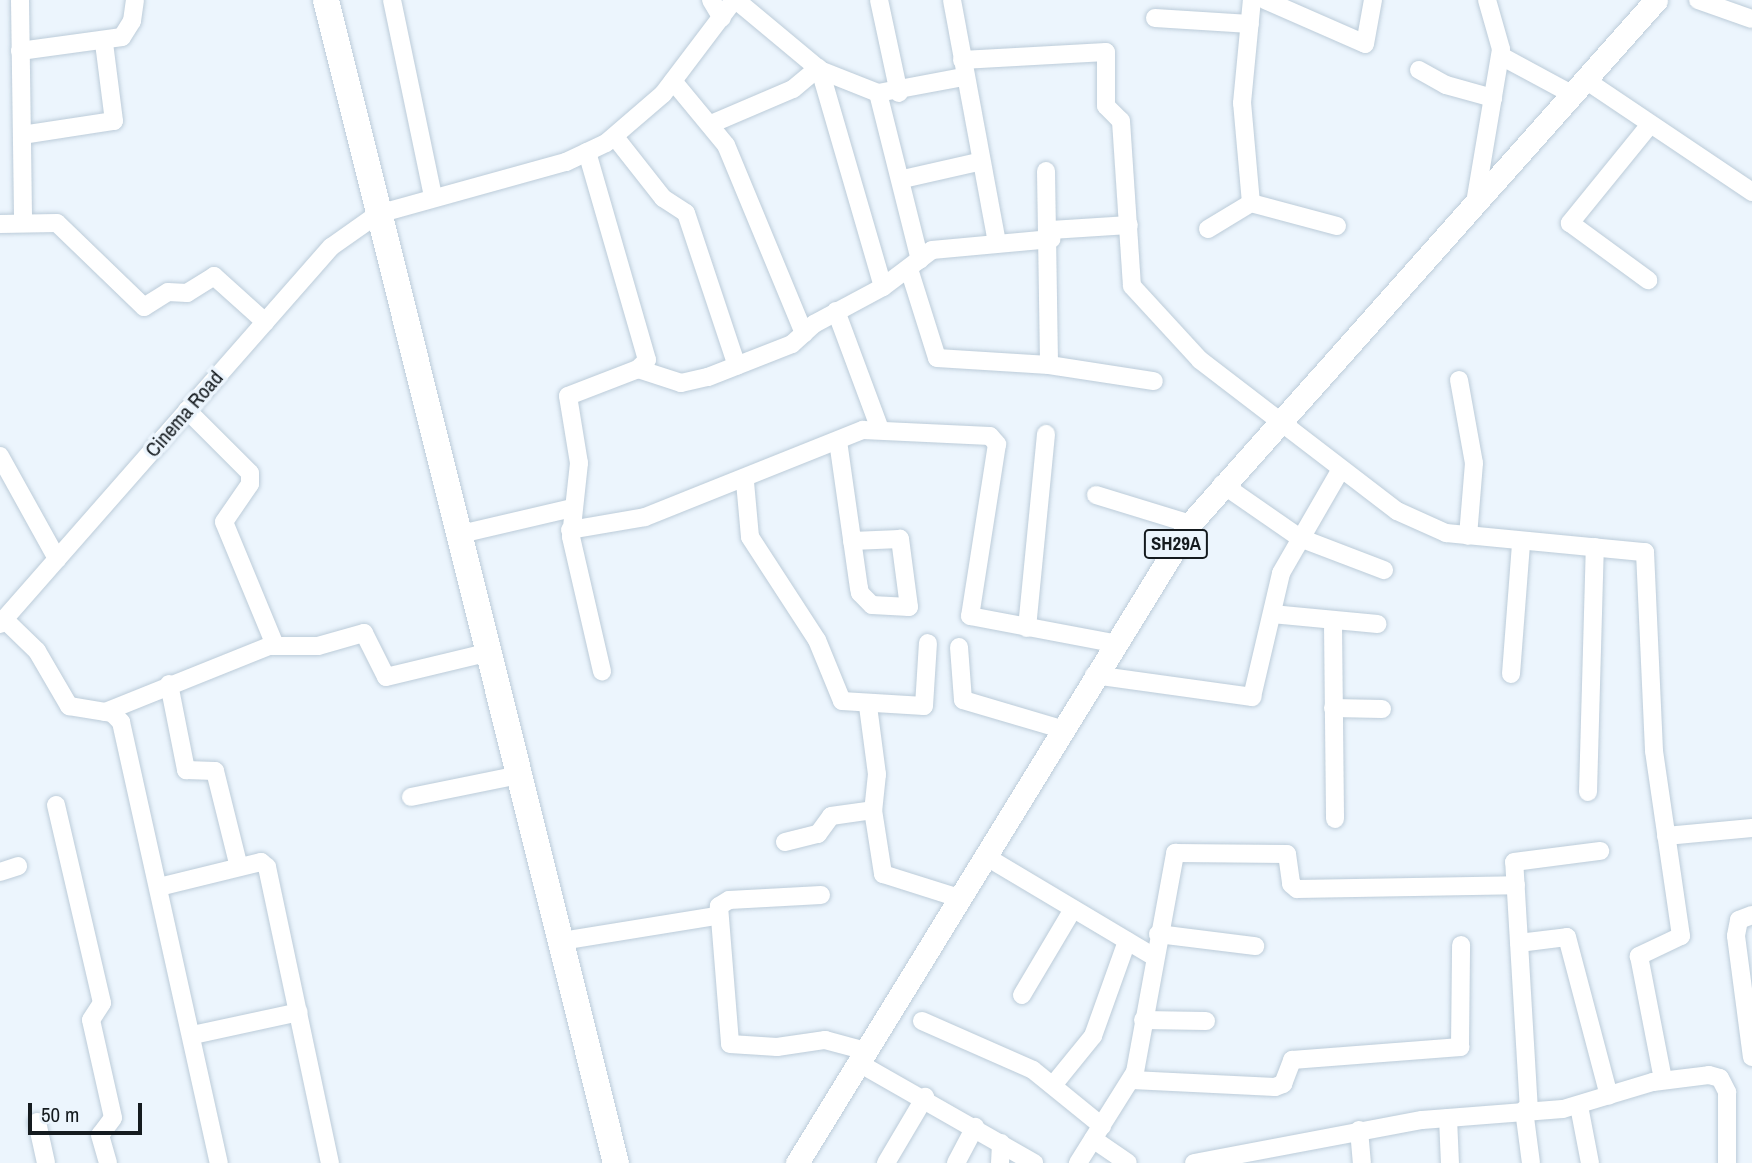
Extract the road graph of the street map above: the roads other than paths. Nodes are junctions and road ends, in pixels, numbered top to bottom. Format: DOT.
graph roads {
  1 [pos="20,0"];
  2 [pos="135,0"];
  3 [pos="326,0"];
  4 [pos="392,0"];
  5 [pos="711,0"];
  6 [pos="735,0"];
  7 [pos="878,0"];
  8 [pos="952,0"];
  9 [pos="1252,0"];
  10 [pos="1265,0"];
  11 [pos="1373,0"];
  12 [pos="1487,0"];
  13 [pos="1656,0"];
  14 [pos="1698,0"];
  15 [pos="722,18"];
  16 [pos="1155,18"];
  17 [pos="1752,19"];
  18 [pos="1250,24"];
  19 [pos="104,43"];
  20 [pos="20,51"];
  21 [pos="1501,56"];
  22 [pos="819,69"];
  23 [pos="962,69"];
  24 [pos="1419,70"];
  25 [pos="673,81"];
  26 [pos="1581,89"];
  27 [pos="878,93"];
  28 [pos="899,93"];
  29 [pos="1493,98"];
  30 [pos="711,124"];
  31 [pos="1648,127"];
  32 [pos="22,135"];
  33 [pos="615,137"];
  34 [pos="587,152"];
  35 [pos="978,162"];
  36 [pos="1046,171"];
  37 [pos="903,179"];
  38 [pos="1752,192"];
  39 [pos="433,197"];
  40 [pos="1251,203"];
  41 [pos="1475,204"];
  42 [pos="378,214"];
  43 [pos="23,223"];
  44 [pos="0,224"];
  45 [pos="1129,225"];
  46 [pos="1336,226"];
  47 [pos="1208,229"];
  48 [pos="1051,234"];
  49 [pos="997,243"];
  50 [pos="914,264"];
  51 [pos="1648,280"];
  52 [pos="883,287"];
  53 [pos="836,311"];
  54 [pos="265,322"];
  55 [pos="804,334"];
  56 [pos="1049,365"];
  57 [pos="737,366"];
  58 [pos="638,369"];
  59 [pos="1459,380"];
  60 [pos="1154,381"];
  61 [pos="187,410"];
  62 [pos="1279,419"];
  63 [pos="880,429"];
  64 [pos="1046,433"];
  65 [pos="838,441"];
  66 [pos="0,456"];
  67 [pos="1340,469"];
  68 [pos="745,482"];
  69 [pos="1222,484"];
  70 [pos="6,486"];
  71 [pos="1096,495"];
  72 [pos="572,508"];
  73 [pos="1190,524"];
  74 [pos="570,530"];
  75 [pos="461,534"];
  76 [pos="1468,536"];
  77 [pos="1300,538"];
  78 [pos="852,541"];
  79 [pos="1521,543"];
  80 [pos="1595,547"];
  81 [pos="57,559"];
  82 [pos="1384,570"];
  83 [pos="1272,614"];
  84 [pos="2,622"];
  85 [pos="1332,624"];
  86 [pos="1378,624"];
  87 [pos="1027,628"];
  88 [pos="928,643"];
  89 [pos="1113,643"];
  90 [pos="275,645"];
  91 [pos="959,647"];
  92 [pos="490,652"];
  93 [pos="602,671"];
  94 [pos="1511,674"];
  95 [pos="1094,675"];
  96 [pos="169,684"];
  97 [pos="868,706"];
  98 [pos="1333,708"];
  99 [pos="1382,709"];
  100 [pos="105,712"];
  101 [pos="1061,729"];
  102 [pos="519,775"];
  103 [pos="1588,792"];
  104 [pos="411,797"];
  105 [pos="56,805"];
  106 [pos="873,810"];
  107 [pos="1335,819"];
  108 [pos="1752,828"];
  109 [pos="1666,836"];
  110 [pos="785,842"];
  111 [pos="1600,851"];
  112 [pos="985,856"];
  113 [pos="18,866"];
  114 [pos="239,867"];
  115 [pos="0,872"];
  116 [pos="1516,885"];
  117 [pos="159,887"];
  118 [pos="821,895"];
  119 [pos="959,898"];
  120 [pos="1073,909"];
  121 [pos="1752,915"];
  122 [pos="717,916"];
  123 [pos="1158,934"];
  124 [pos="562,941"];
  125 [pos="1127,941"];
  126 [pos="1519,943"];
  127 [pos="1461,944"];
  128 [pos="1255,946"];
  129 [pos="1153,956"];
  130 [pos="1022,995"];
  131 [pos="299,1012"];
  132 [pos="1143,1020"];
  133 [pos="922,1021"];
  134 [pos="1206,1021"];
  135 [pos="192,1035"];
  136 [pos="860,1056"];
  137 [pos="1752,1057"];
  138 [pos="1132,1080"];
  139 [pos="1663,1080"];
  140 [pos="1054,1084"];
  141 [pos="1609,1096"];
  142 [pos="925,1097"];
  143 [pos="1579,1106"];
  144 [pos="1527,1110"];
  145 [pos="1448,1118"];
  146 [pos="37,1122"];
  147 [pos="975,1127"];
  148 [pos="1359,1130"];
  149 [pos="1098,1133"];
  150 [pos="1001,1143"];
  151 [pos="1265,1156"];
  152 [pos="46,1163"];
  153 [pos="108,1163"];
  154 [pos="219,1163"];
  155 [pos="330,1163"];
  156 [pos="616,1163"];
  157 [pos="797,1163"];
  158 [pos="886,1163"];
  159 [pos="956,1163"];
  160 [pos="1000,1163"];
  161 [pos="1034,1163"];
  162 [pos="1077,1163"];
  163 [pos="1128,1163"];
  164 [pos="1194,1163"];
  165 [pos="1362,1163"];
  166 [pos="1450,1163"];
  167 [pos="1531,1163"];
  168 [pos="1590,1163"];
  169 [pos="1727,1163"];
  1 -- 20 [label="street"];
  2 -- 19 [label="street"];
  3 -- 42 [label="highway"];
  4 -- 39 [label="street"];
  5 -- 15 [label="street"];
  6 -- 15 [label="street, Cinema Road"];
  6 -- 22 [label="street"];
  7 -- 28 [label="street"];
  8 -- 23 [label="street"];
  9 -- 18 [label="street"];
  10 -- 11 [label="street"];
  12 -- 21 [label="street"];
  13 -- 26 [label="main road, SH29A"];
  14 -- 17 [label="street"];
  15 -- 25 [label="street, Cinema Road"];
  16 -- 18 [label="street"];
  18 -- 40 [label="street"];
  19 -- 20 [label="street"];
  19 -- 32 [label="street"];
  20 -- 32 [label="street"];
  21 -- 26 [label="street"];
  21 -- 29 [label="street"];
  22 -- 27 [label="street"];
  22 -- 30 [label="street"];
  22 -- 52 [label="street"];
  23 -- 28 [label="street"];
  23 -- 35 [label="street"];
  23 -- 45 [label="street"];
  24 -- 29 [label="street"];
  25 -- 30 [label="street"];
  25 -- 33 [label="street, Cinema Road"];
  26 -- 31 [label="street"];
  26 -- 41 [label="main road, SH29A"];
  27 -- 28 [label="street"];
  27 -- 37 [label="street"];
  29 -- 41 [label="street"];
  30 -- 55 [label="street"];
  31 -- 38 [label="street"];
  31 -- 51 [label="street"];
  32 -- 43 [label="street"];
  33 -- 34 [label="street, Cinema Road"];
  33 -- 57 [label="street"];
  34 -- 39 [label="street, Cinema Road"];
  34 -- 58 [label="street"];
  35 -- 37 [label="street"];
  35 -- 49 [label="street"];
  36 -- 48 [label="street"];
  37 -- 50 [label="street"];
  39 -- 42 [label="street, Cinema Road"];
  40 -- 46 [label="street"];
  40 -- 47 [label="street"];
  41 -- 62 [label="main road, SH29A"];
  42 -- 54 [label="street, Cinema Road"];
  42 -- 75 [label="highway"];
  43 -- 44 [label="street"];
  43 -- 54 [label="street"];
  45 -- 48 [label="street"];
  45 -- 62 [label="street"];
  48 -- 49 [label="street"];
  48 -- 56 [label="street"];
  49 -- 50 [label="street"];
  50 -- 52 [label="street"];
  50 -- 56 [label="street"];
  52 -- 53 [label="street"];
  53 -- 55 [label="street"];
  53 -- 63 [label="street"];
  54 -- 61 [label="street, Cinema Road"];
  55 -- 57 [label="street"];
  56 -- 60 [label="street"];
  57 -- 58 [label="street"];
  58 -- 72 [label="street"];
  59 -- 76 [label="street"];
  61 -- 81 [label="street, Cinema Road"];
  61 -- 90 [label="street"];
  62 -- 67 [label="street"];
  62 -- 69 [label="main road, SH29A"];
  63 -- 65 [label="street"];
  63 -- 87 [label="street"];
  64 -- 87 [label="street"];
  65 -- 68 [label="street"];
  65 -- 78 [label="street"];
  66 -- 70 [label="street"];
  67 -- 76 [label="street"];
  67 -- 77 [label="street"];
  68 -- 74 [label="street"];
  68 -- 97 [label="street"];
  69 -- 73 [label="main road, SH29A"];
  69 -- 77 [label="street"];
  70 -- 81 [label="street"];
  71 -- 73 [label="street"];
  72 -- 74 [label="street"];
  72 -- 75 [label="street"];
  73 -- 89 [label="main road, SH29A"];
  74 -- 93 [label="street"];
  75 -- 92 [label="highway"];
  76 -- 79 [label="street"];
  77 -- 82 [label="street"];
  77 -- 83 [label="street"];
  78 -- 78 [label="street"];
  79 -- 80 [label="street"];
  79 -- 94 [label="street"];
  80 -- 103 [label="street"];
  80 -- 109 [label="street"];
  81 -- 84 [label="street, Cinema Road"];
  83 -- 85 [label="street"];
  83 -- 95 [label="street"];
  84 -- 100 [label="street"];
  85 -- 86 [label="street"];
  85 -- 98 [label="street"];
  87 -- 89 [label="street"];
  88 -- 97 [label="street"];
  89 -- 95 [label="main road, SH29A"];
  90 -- 92 [label="street"];
  90 -- 96 [label="street"];
  91 -- 101 [label="street"];
  92 -- 102 [label="highway"];
  95 -- 101 [label="main road, SH29A"];
  96 -- 100 [label="street"];
  96 -- 114 [label="street"];
  97 -- 106 [label="street"];
  98 -- 99 [label="street"];
  98 -- 107 [label="street"];
  100 -- 117 [label="street"];
  101 -- 112 [label="main road, SH29A"];
  102 -- 104 [label="street"];
  102 -- 124 [label="highway"];
  105 -- 153 [label="street"];
  106 -- 110 [label="street"];
  106 -- 119 [label="street"];
  108 -- 109 [label="street"];
  109 -- 139 [label="street"];
  111 -- 116 [label="street"];
  112 -- 119 [label="main road, SH29A"];
  112 -- 120 [label="street"];
  113 -- 115 [label="street"];
  114 -- 117 [label="street"];
  114 -- 131 [label="street"];
  116 -- 123 [label="street"];
  116 -- 126 [label="street"];
  117 -- 135 [label="street"];
  118 -- 122 [label="street"];
  119 -- 136 [label="main road, SH29A"];
  120 -- 125 [label="street"];
  120 -- 130 [label="street"];
  121 -- 137 [label="street"];
  122 -- 124 [label="street"];
  122 -- 136 [label="street"];
  123 -- 128 [label="street"];
  123 -- 129 [label="street"];
  124 -- 156 [label="highway"];
  125 -- 129 [label="street"];
  125 -- 140 [label="street"];
  126 -- 141 [label="street"];
  126 -- 144 [label="street"];
  127 -- 138 [label="street"];
  129 -- 132 [label="street"];
  131 -- 135 [label="street"];
  131 -- 155 [label="street"];
  132 -- 134 [label="street"];
  132 -- 138 [label="street"];
  133 -- 140 [label="street"];
  135 -- 154 [label="street"];
  136 -- 142 [label="street"];
  136 -- 157 [label="main road, SH29A"];
  138 -- 149 [label="street"];
  139 -- 141 [label="street"];
  139 -- 169 [label="street"];
  140 -- 149 [label="street"];
  141 -- 143 [label="street"];
  142 -- 147 [label="street"];
  142 -- 158 [label="street"];
  143 -- 144 [label="street"];
  143 -- 168 [label="street"];
  144 -- 145 [label="street"];
  144 -- 167 [label="street"];
  145 -- 148 [label="street"];
  145 -- 166 [label="street"];
  146 -- 152 [label="street"];
  147 -- 150 [label="street"];
  147 -- 159 [label="street"];
  148 -- 151 [label="street"];
  148 -- 165 [label="street"];
  149 -- 162 [label="street"];
  149 -- 163 [label="street"];
  150 -- 160 [label="street"];
  150 -- 161 [label="street"];
  151 -- 164 [label="street"];
}
